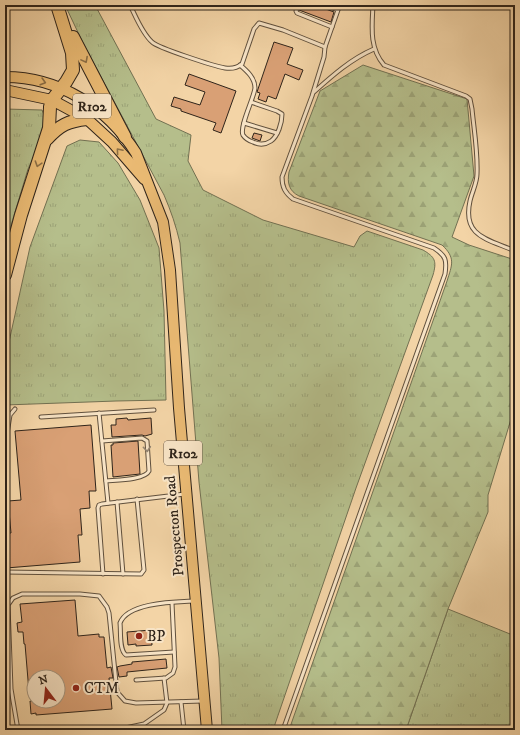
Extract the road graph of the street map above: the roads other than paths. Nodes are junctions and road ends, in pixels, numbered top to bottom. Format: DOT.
graph roads {
  1 [pos="130,5"];
  2 [pos="298,5"];
  3 [pos="324,5"];
  4 [pos="373,5"];
  5 [pos="58,9"];
  6 [pos="332,27"];
  7 [pos="325,47"];
  8 [pos="374,49"];
  9 [pos="240,65"];
  10 [pos="5,76"];
  11 [pos="62,87"];
  12 [pos="5,90"];
  13 [pos="313,93"];
  14 [pos="52,100"];
  15 [pos="251,102"];
  16 [pos="87,119"];
  17 [pos="244,123"];
  18 [pos="277,133"];
  19 [pos="125,138"];
  20 [pos="46,140"];
  21 [pos="146,180"];
  22 [pos="515,251"];
  23 [pos="5,275"];
  24 [pos="15,409"];
  25 [pos="154,410"];
  26 [pos="99,413"];
  27 [pos="41,417"];
  28 [pos="102,441"];
  29 [pos="5,446"];
  30 [pos="106,481"];
  31 [pos="186,494"];
  32 [pos="138,499"];
  33 [pos="116,502"];
  34 [pos="108,503"];
  35 [pos="5,572"];
  36 [pos="103,574"];
  37 [pos="123,574"];
  38 [pos="196,601"];
  39 [pos="172,602"];
  40 [pos="174,652"];
  41 [pos="164,678"];
  42 [pos="136,680"];
  43 [pos="205,701"];
  44 [pos="181,702"];
  45 [pos="167,703"];
  46 [pos="18,730"];
  47 [pos="116,730"];
  48 [pos="184,730"];
  49 [pos="207,730"];
  50 [pos="283,730"];
  51 [pos="401,730"];
  52 [pos="419,730"];
  1 -- 9 [label="lane"];
  2 -- 6 [label="lane"];
  3 -- 6 [label="lane"];
  4 -- 8 [label="lane"];
  5 -- 11 [label="highway"];
  5 -- 19 [label="highway, one-way"];
  6 -- 7 [label="lane"];
  7 -- 9 [label="lane"];
  7 -- 13 [label="lane"];
  8 -- 13 [label="lane"];
  8 -- 22 [label="lane"];
  9 -- 15 [label="lane"];
  10 -- 11 [label="main road, Prospecton Road / R102, one-way"];
  11 -- 14 [label="highway"];
  11 -- 19 [label="main road, Prospecton Road / R102"];
  12 -- 14 [label="main road, Prospecton Road / R102"];
  13 -- 50 [label="lane"];
  14 -- 16 [label="main road, Prospecton Road / R102"];
  14 -- 20 [label="highway"];
  15 -- 17 [label="lane"];
  15 -- 18 [label="lane"];
  16 -- 20 [label="highway"];
  21 -- 16 [label="main road, Prospecton Road / R102, one-way"];
  17 -- 18 [label="lane"];
  17 -- 18 [label="lane"];
  19 -- 21 [label="main road, Prospecton Road / R102"];
  20 -- 23 [label="highway, one-way"];
  21 -- 31 [label="main road, Prospecton Road / R102"];
  24 -- 29 [label="lane"];
  25 -- 26 [label="lane"];
  26 -- 27 [label="lane"];
  26 -- 28 [label="lane"];
  28 -- 30 [label="lane"];
  28 -- 30 [label="lane, one-way"];
  30 -- 34 [label="lane"];
  31 -- 32 [label="lane"];
  31 -- 38 [label="main road, Prospecton Road / R102"];
  32 -- 33 [label="lane"];
  32 -- 37 [label="lane"];
  33 -- 34 [label="lane"];
  33 -- 37 [label="lane"];
  34 -- 36 [label="lane"];
  35 -- 36 [label="lane"];
  36 -- 37 [label="lane"];
  38 -- 39 [label="lane"];
  38 -- 43 [label="main road, Prospecton Road / R102"];
  39 -- 40 [label="lane"];
  39 -- 40 [label="lane"];
  40 -- 41 [label="lane"];
  41 -- 42 [label="lane"];
  41 -- 45 [label="lane"];
  43 -- 44 [label="lane"];
  43 -- 49 [label="main road, Prospecton Road / R102"];
  44 -- 45 [label="lane"];
  44 -- 48 [label="lane"];
  45 -- 46 [label="lane"];
  45 -- 47 [label="lane"];
  51 -- 52 [label="lane"];
}
